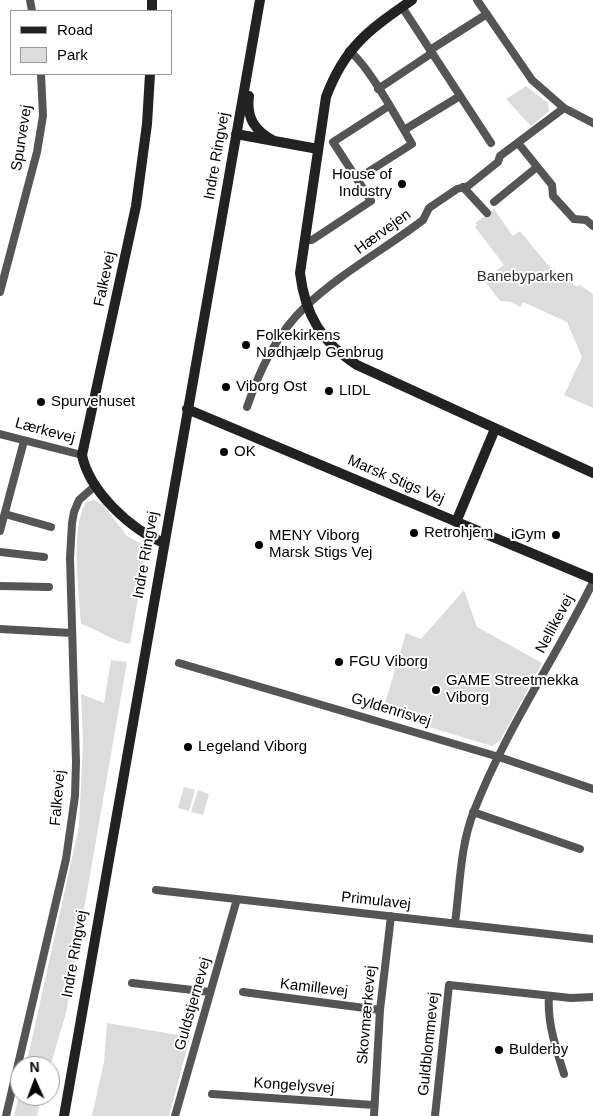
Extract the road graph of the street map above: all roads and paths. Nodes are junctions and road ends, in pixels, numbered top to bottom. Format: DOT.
graph roads {
  1 [pos="260,0"];
  2 [pos="412,0"];
  3 [pos="477,0"];
  4 [pos="402,7"];
  5 [pos="487,14"];
  6 [pos="349,51"];
  7 [pos="431,52"];
  8 [pos="248,69"];
  9 [pos="41,75"];
  10 [pos="150,75"];
  11 [pos="378,89"];
  12 [pos="460,96"];
  13 [pos="389,106"];
  14 [pos="564,108"];
  15 [pos="593,123"];
  16 [pos="404,130"];
  17 [pos="236,134"];
  18 [pos="274,141"];
  19 [pos="491,143"];
  20 [pos="518,143"];
  21 [pos="318,149"];
  22 [pos="537,167"];
  23 [pos="357,179"];
  24 [pos="463,187"];
  25 [pos="494,202"];
  26 [pos="487,213"];
  27 [pos="593,226"];
  28 [pos="304,240"];
  29 [pos="0,292"];
  30 [pos="307,306"];
  31 [pos="247,407"];
  32 [pos="187,408"];
  33 [pos="494,429"];
  34 [pos="0,434"];
  35 [pos="24,441"];
  36 [pos="82,456"];
  37 [pos="593,473"];
  38 [pos="96,485"];
  39 [pos="5,514"];
  40 [pos="456,522"];
  41 [pos="51,527"];
  42 [pos="0,531"];
  43 [pos="164,543"];
  44 [pos="0,552"];
  45 [pos="44,557"];
  46 [pos="593,580"];
  47 [pos="0,586"];
  48 [pos="49,587"];
  49 [pos="0,629"];
  50 [pos="72,632"];
  51 [pos="179,663"];
  52 [pos="499,757"];
  53 [pos="593,789"];
  54 [pos="473,812"];
  55 [pos="580,849"];
  56 [pos="156,890"];
  57 [pos="238,899"];
  58 [pos="391,916"];
  59 [pos="456,923"];
  60 [pos="593,939"];
  61 [pos="132,983"];
  62 [pos="210,992"];
  63 [pos="243,992"];
  64 [pos="549,996"];
  65 [pos="593,996"];
  66 [pos="380,1010"];
  67 [pos="564,1074"];
  68 [pos="212,1094"];
  69 [pos="374,1105"];
  70 [pos="6,1116"];
  71 [pos="64,1116"];
  72 [pos="174,1116"];
  73 [pos="374,1116"];
  74 [pos="435,1116"];
  1 -- 8 [label="street, Indre Ringvej"];
  2 -- 4 [label="street"];
  3 -- 5 [label="street"];
  4 -- 6 [label="street"];
  4 -- 7 [label="street"];
  5 -- 7 [label="street"];
  5 -- 14 [label="street"];
  6 -- 11 [label="street"];
  6 -- 21 [label="street"];
  7 -- 11 [label="street"];
  7 -- 12 [label="street"];
  8 -- 17 [label="street, Indre Ringvej"];
  8 -- 18 [label="street"];
  9 -- 29 [label="street, Spurvevej"];
  10 -- 36 [label="street, Falkevej"];
  11 -- 13 [label="street"];
  12 -- 16 [label="street"];
  12 -- 19 [label="street"];
  13 -- 16 [label="street"];
  13 -- 23 [label="street"];
  14 -- 15 [label="street"];
  14 -- 20 [label="street, Hærvejen"];
  16 -- 23 [label="street"];
  17 -- 18 [label="street"];
  17 -- 32 [label="street, Indre Ringvej"];
  18 -- 21 [label="street"];
  20 -- 22 [label="street"];
  20 -- 24 [label="street, Hærvejen"];
  21 -- 28 [label="street"];
  22 -- 25 [label="street"];
  22 -- 27 [label="street"];
  23 -- 28 [label="street"];
  24 -- 26 [label="street"];
  24 -- 30 [label="street, Hærvejen"];
  28 -- 30 [label="street"];
  30 -- 31 [label="street, Hærvejen"];
  30 -- 33 [label="street"];
  32 -- 40 [label="street, Marsk Stigs Vej"];
  32 -- 43 [label="street, Indre Ringvej"];
  33 -- 37 [label="street"];
  33 -- 40 [label="street"];
  34 -- 35 [label="street, Lærkevej"];
  35 -- 36 [label="street, Lærkevej"];
  35 -- 39 [label="street"];
  36 -- 38 [label="street"];
  38 -- 43 [label="street"];
  38 -- 50 [label="street, Falkevej"];
  39 -- 41 [label="street"];
  39 -- 42 [label="street"];
  40 -- 46 [label="street, Marsk Stigs Vej"];
  43 -- 71 [label="street, Indre Ringvej"];
  44 -- 45 [label="street"];
  46 -- 52 [label="street, Nellikevej"];
  47 -- 48 [label="street"];
  49 -- 50 [label="street"];
  50 -- 70 [label="street, Falkevej"];
  51 -- 52 [label="street, Gyldenrisvej"];
  52 -- 53 [label="street, Gyldenrisvej"];
  52 -- 54 [label="street, Nellikevej"];
  54 -- 55 [label="street"];
  54 -- 59 [label="street, Nellikevej"];
  56 -- 57 [label="street, Primulavej"];
  57 -- 58 [label="street, Primulavej"];
  57 -- 62 [label="street, Guldstjernevej"];
  58 -- 59 [label="street, Primulavej"];
  58 -- 66 [label="street, Skovmærkevej"];
  59 -- 60 [label="street, Primulavej"];
  61 -- 62 [label="street"];
  62 -- 72 [label="street, Guldstjernevej"];
  63 -- 66 [label="street, Kamillevej"];
  64 -- 65 [label="street, Guldblommevej"];
  64 -- 67 [label="street"];
  64 -- 74 [label="street, Guldblommevej"];
  66 -- 69 [label="street, Skovmærkevej"];
  68 -- 69 [label="street, Kongelysvej"];
  69 -- 73 [label="street, Skovmærkevej"];
}
